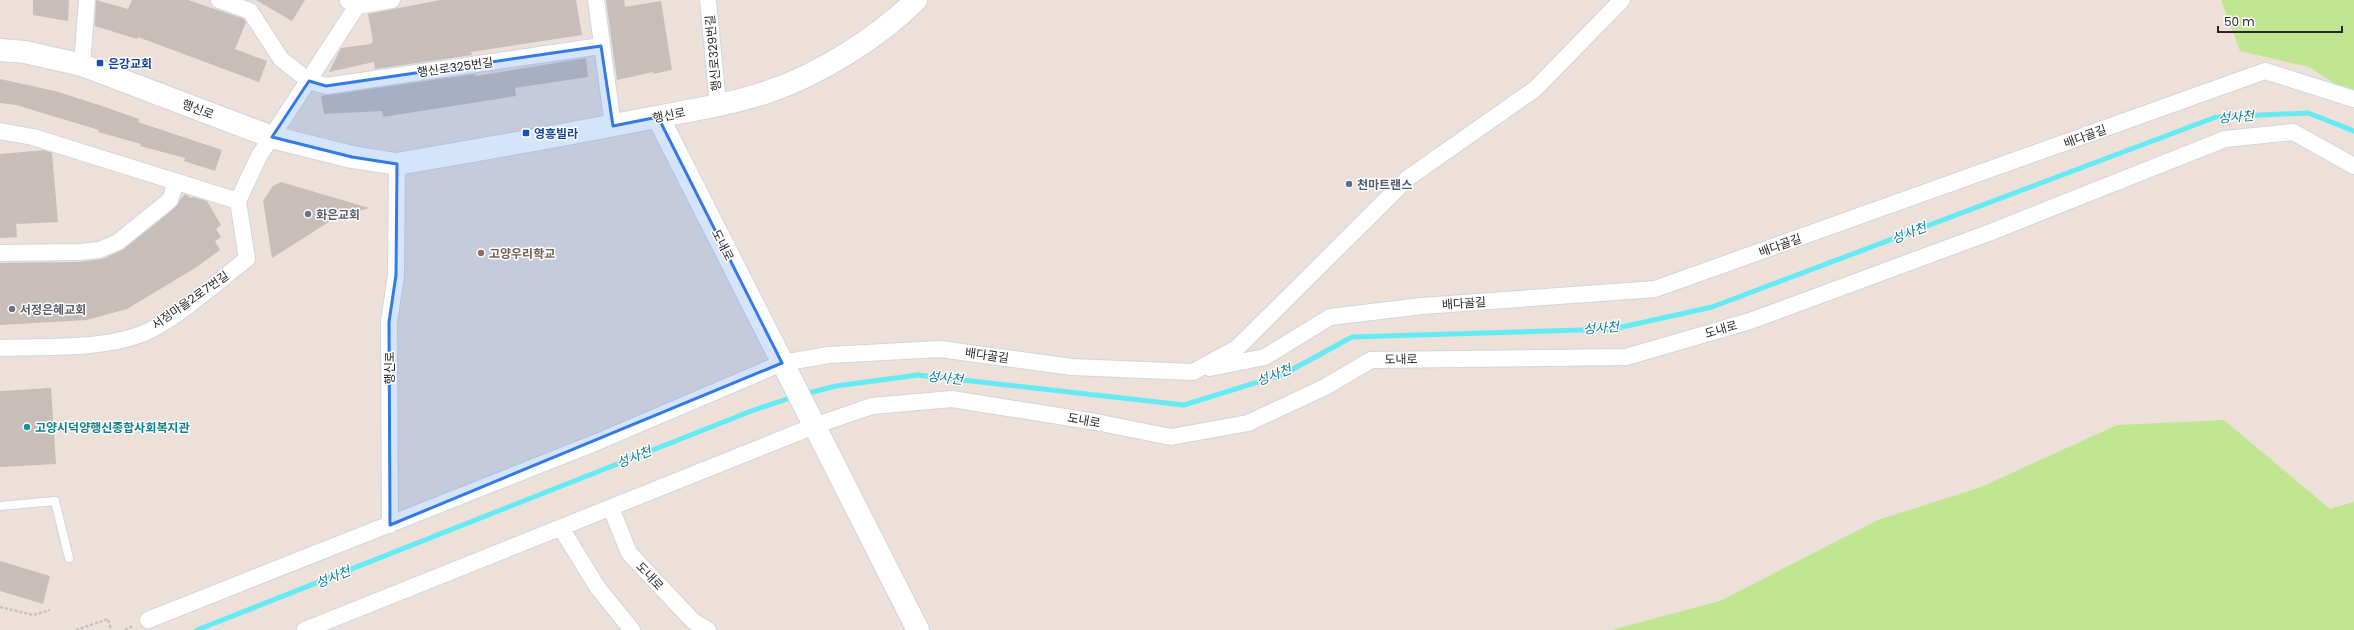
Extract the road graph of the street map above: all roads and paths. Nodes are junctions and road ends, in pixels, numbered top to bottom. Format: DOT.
graph roads {
  1 [pos="87,0"];
  2 [pos="219,0"];
  3 [pos="392,0"];
  4 [pos="596,0"];
  5 [pos="708,0"];
  6 [pos="916,0"];
  7 [pos="1622,0"];
  8 [pos="353,2"];
  9 [pos="601,46"];
  10 [pos="0,50"];
  11 [pos="82,65"];
  12 [pos="309,81"];
  13 [pos="2354,99"];
  14 [pos="718,105"];
  15 [pos="658,117"];
  16 [pos="613,126"];
  17 [pos="0,131"];
  18 [pos="272,137"];
  19 [pos="397,164"];
  20 [pos="2354,166"];
  21 [pos="176,182"];
  22 [pos="238,201"];
  23 [pos="0,253"];
  24 [pos="0,348"];
  25 [pos="785,368"];
  26 [pos="1193,372"];
  27 [pos="812,421"];
  28 [pos="0,506"];
  29 [pos="611,508"];
  30 [pos="390,525"];
  31 [pos="562,528"];
  32 [pos="69,558"];
  33 [pos="0,607"];
  34 [pos="50,610"];
  35 [pos="148,620"];
  36 [pos="76,630"];
  37 [pos="111,630"];
  38 [pos="305,630"];
  39 [pos="632,630"];
  40 [pos="708,630"];
  41 [pos="918,630"];
  1 -- 11 [label="street"];
  2 -- 12 [label="street"];
  3 -- 8 [label="street"];
  4 -- 9 [label="street"];
  5 -- 14 [label="street, 행신로329번길"];
  6 -- 14 [label="main road, 행신로"];
  7 -- 26 [label="street"];
  8 -- 12 [label="street"];
  9 -- 12 [label="street, 행신로325번길"];
  9 -- 16 [label="street"];
  10 -- 11 [label="main road, 행신로"];
  11 -- 18 [label="main road, 행신로"];
  12 -- 18 [label="street"];
  13 -- 26 [label="street, 배다골길"];
  14 -- 15 [label="main road, 행신로"];
  15 -- 16 [label="main road, 행신로"];
  15 -- 25 [label="main road, 도내로"];
  16 -- 19 [label="main road, 행신로"];
  17 -- 21 [label="street"];
  18 -- 19 [label="main road, 행신로"];
  18 -- 22 [label="street"];
  19 -- 30 [label="street, 행신로"];
  20 -- 27 [label="street, 도내로"];
  21 -- 22 [label="street"];
  21 -- 23 [label="street"];
  22 -- 24 [label="street, 서정마을2로7번길"];
  25 -- 26 [label="street, 배다골길"];
  25 -- 27 [label="main road, 도내로"];
  25 -- 30 [label="street, 배다골길"];
  27 -- 29 [label="street, 도내로"];
  27 -- 41 [label="main road"];
  28 -- 32 [label="lane"];
  29 -- 31 [label="street, 도내로"];
  29 -- 40 [label="street, 도내로"];
  30 -- 35 [label="street, 배다골길"];
  31 -- 38 [label="street, 도내로"];
  31 -- 39 [label="street"];
  33 -- 34 [label="path"];
  36 -- 37 [label="path"];
}
